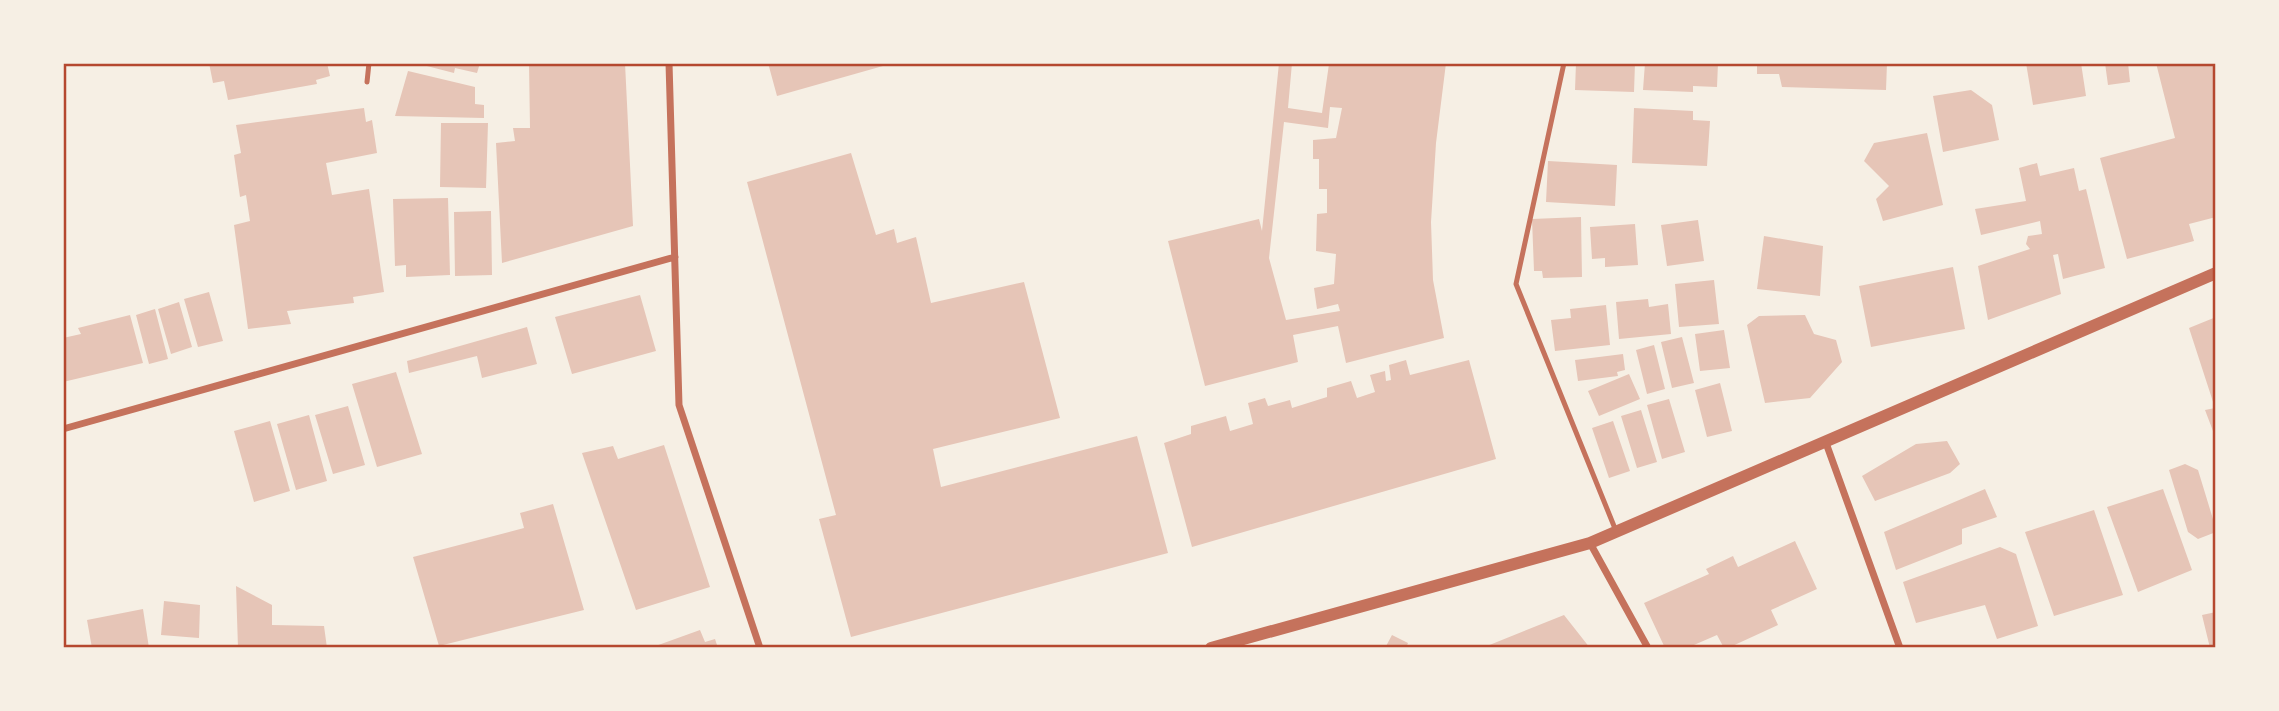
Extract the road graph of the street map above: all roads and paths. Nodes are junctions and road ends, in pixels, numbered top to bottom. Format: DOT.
graph roads {
  1 [pos="369,63"];
  2 [pos="669,63"];
  3 [pos="1564,63"];
  4 [pos="367,82"];
  5 [pos="675,257"];
  6 [pos="2216,273"];
  7 [pos="63,429"];
  8 [pos="1826,443"];
  9 [pos="1616,531"];
  10 [pos="1590,543"];
  11 [pos="760,648"];
  12 [pos="1211,648"];
  13 [pos="1648,648"];
  14 [pos="1900,648"];
  1 -- 4 [label="lane"];
  2 -- 5 [label="street"];
  3 -- 9 [label="lane"];
  5 -- 7 [label="street"];
  5 -- 11 [label="street"];
  6 -- 8 [label="street"];
  8 -- 9 [label="street"];
  8 -- 14 [label="street"];
  9 -- 10 [label="street"];
  10 -- 12 [label="street"];
  10 -- 13 [label="street"];
}
